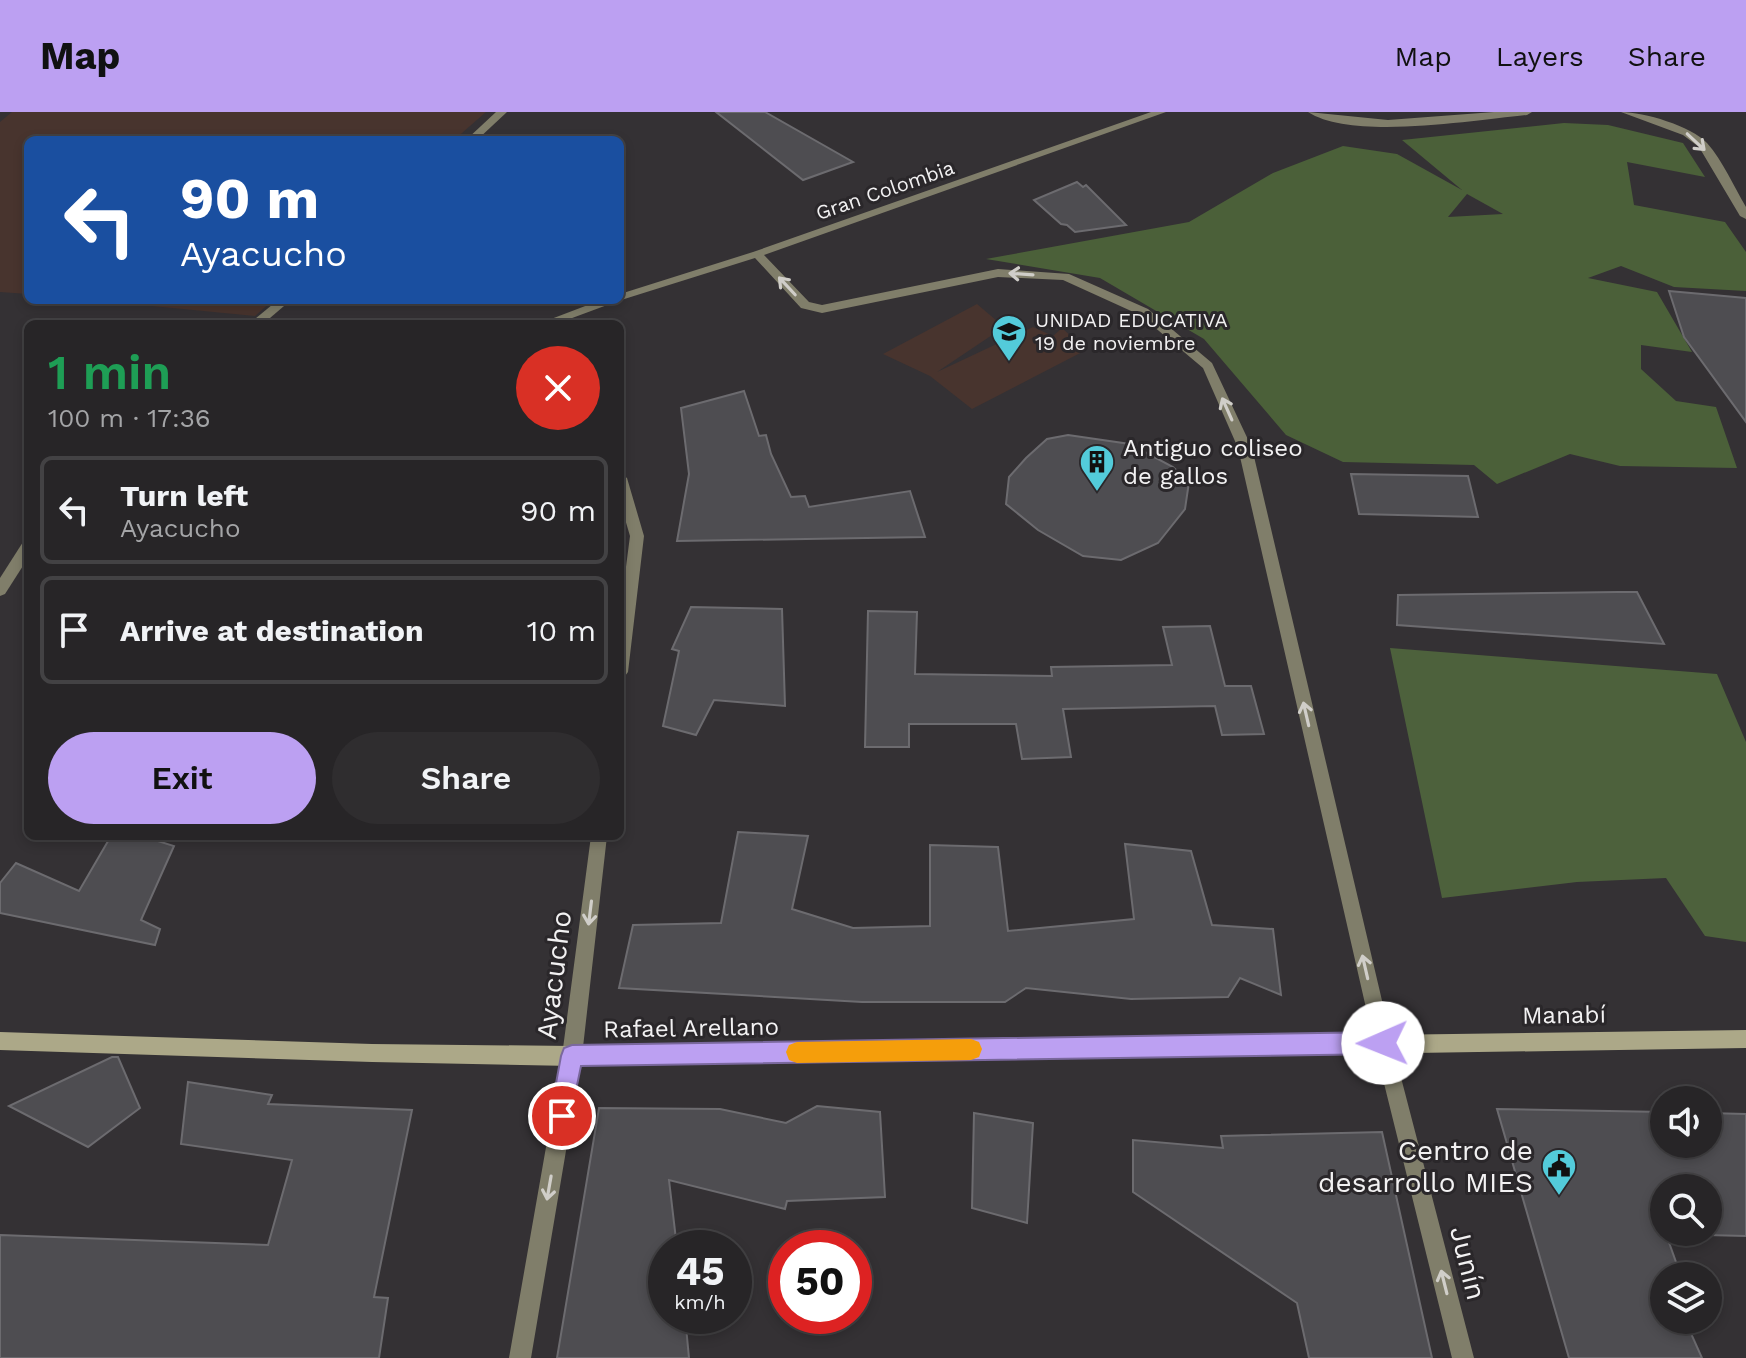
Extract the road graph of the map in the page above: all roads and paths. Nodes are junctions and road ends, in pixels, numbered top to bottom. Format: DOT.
graph roads {
  1 [pos="502,112"];
  2 [pos="1161,112"];
  3 [pos="1313,112"];
  4 [pos="1527,112"];
  5 [pos="1626,112"];
  6 [pos="475,136"];
  7 [pos="1746,216"];
  8 [pos="757,254"];
  9 [pos="624,297"];
  10 [pos="280,304"];
  11 [pos="604,304"];
  12 [pos="573,318"];
  13 [pos="260,320"];
  14 [pos="624,492"];
  15 [pos="24,552"];
  16 [pos="0,590"];
  17 [pos="624,640"];
  18 [pos="599,840"];
  19 [pos="1746,1039"];
  20 [pos="0,1041"];
  21 [pos="1383,1043"];
  22 [pos="572,1056"];
  23 [pos="520,1358"];
  24 [pos="1463,1358"];
  1 -- 6 [label="street"];
  2 -- 8 [label="street, Gran Colombia"];
  3 -- 4 [label="street"];
  5 -- 7 [label="street, one-way"];
  8 -- 9 [label="street, Gran Colombia"];
  21 -- 8 [label="street, Junín, one-way"];
  10 -- 13 [label="street"];
  11 -- 12 [label="street"];
  14 -- 17 [label="street"];
  15 -- 16 [label="street"];
  18 -- 22 [label="street, Ayacucho, one-way"];
  19 -- 21 [label="main road, Manabí"];
  20 -- 22 [label="main road, Rafael Arellano"];
  21 -- 22 [label="main road, Rafael Arellano"];
  24 -- 21 [label="street, Junín, one-way"];
  22 -- 23 [label="street, Ayacucho, one-way"];
}
